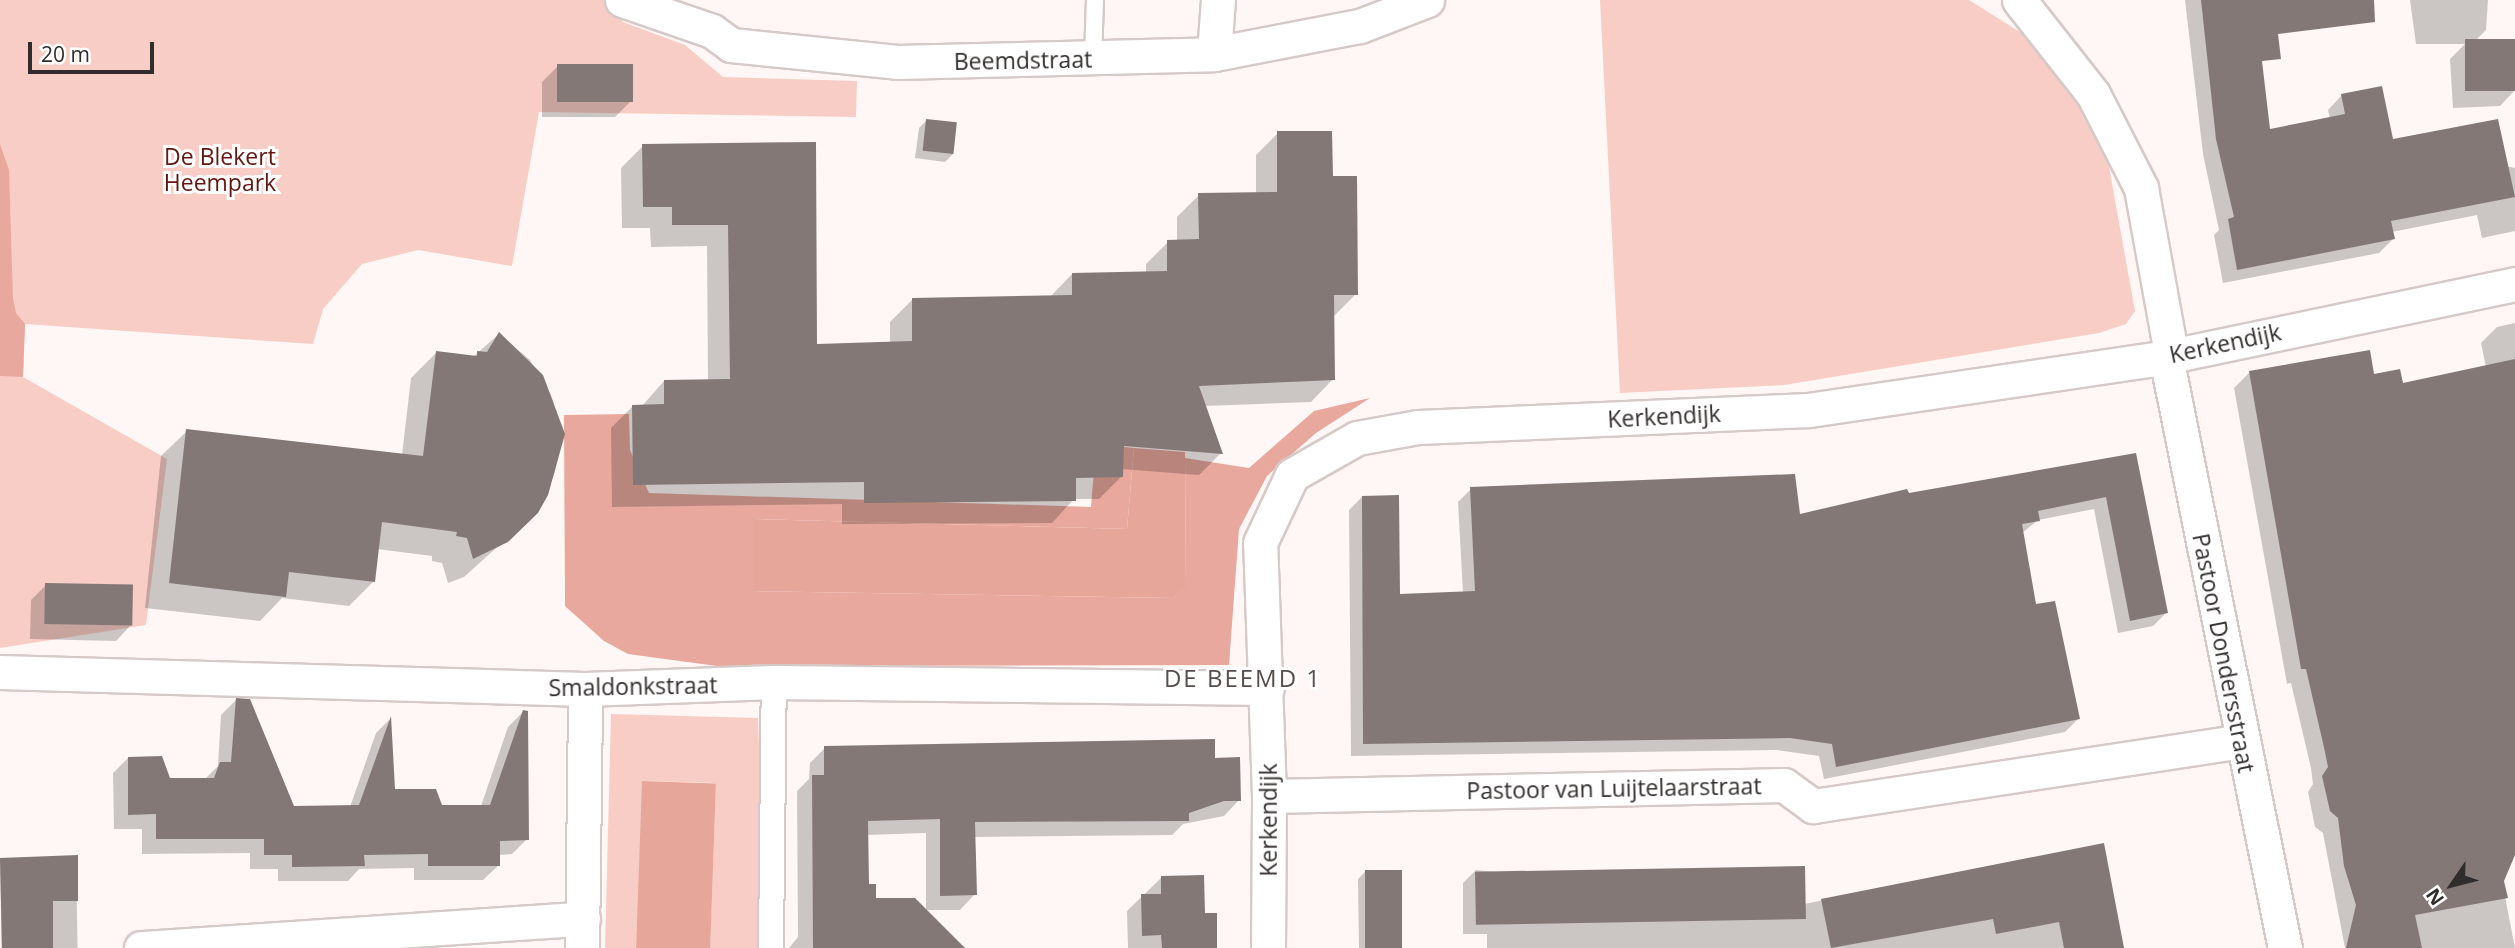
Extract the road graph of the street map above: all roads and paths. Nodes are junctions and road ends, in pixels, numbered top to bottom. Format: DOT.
graph roads {
  1 [pos="622,0"];
  2 [pos="1095,0"];
  3 [pos="1218,0"];
  4 [pos="1427,0"];
  5 [pos="2019,0"];
  6 [pos="1214,54"];
  7 [pos="1093,59"];
  8 [pos="2515,284"];
  9 [pos="2169,355"];
  10 [pos="0,672"];
  11 [pos="774,682"];
  12 [pos="1267,688"];
  13 [pos="584,689"];
  14 [pos="2241,741"];
  15 [pos="1269,796"];
  16 [pos="582,934"];
  17 [pos="141,948"];
  18 [pos="771,948"];
  19 [pos="1268,948"];
  20 [pos="2285,948"];
  1 -- 7 [label="street, Beemdstraat"];
  2 -- 7 [label="lane"];
  3 -- 6 [label="street"];
  4 -- 6 [label="street, Beemdstraat"];
  5 -- 9 [label="street"];
  6 -- 7 [label="street, Beemdstraat"];
  8 -- 9 [label="street, Kerkendijk"];
  9 -- 12 [label="street, Kerkendijk"];
  9 -- 14 [label="street, Pastoor Dondersstraat"];
  10 -- 13 [label="street, Smaldonkstraat"];
  11 -- 12 [label="street, Smaldonkstraat"];
  11 -- 13 [label="street, Smaldonkstraat"];
  11 -- 18 [label="street"];
  12 -- 15 [label="street, Kerkendijk"];
  13 -- 16 [label="street"];
  14 -- 15 [label="street, Pastoor van Luijtelaarstraat"];
  14 -- 20 [label="street, Pastoor Dondersstraat"];
  15 -- 19 [label="street, Kerkendijk"];
  16 -- 17 [label="street"];
}
